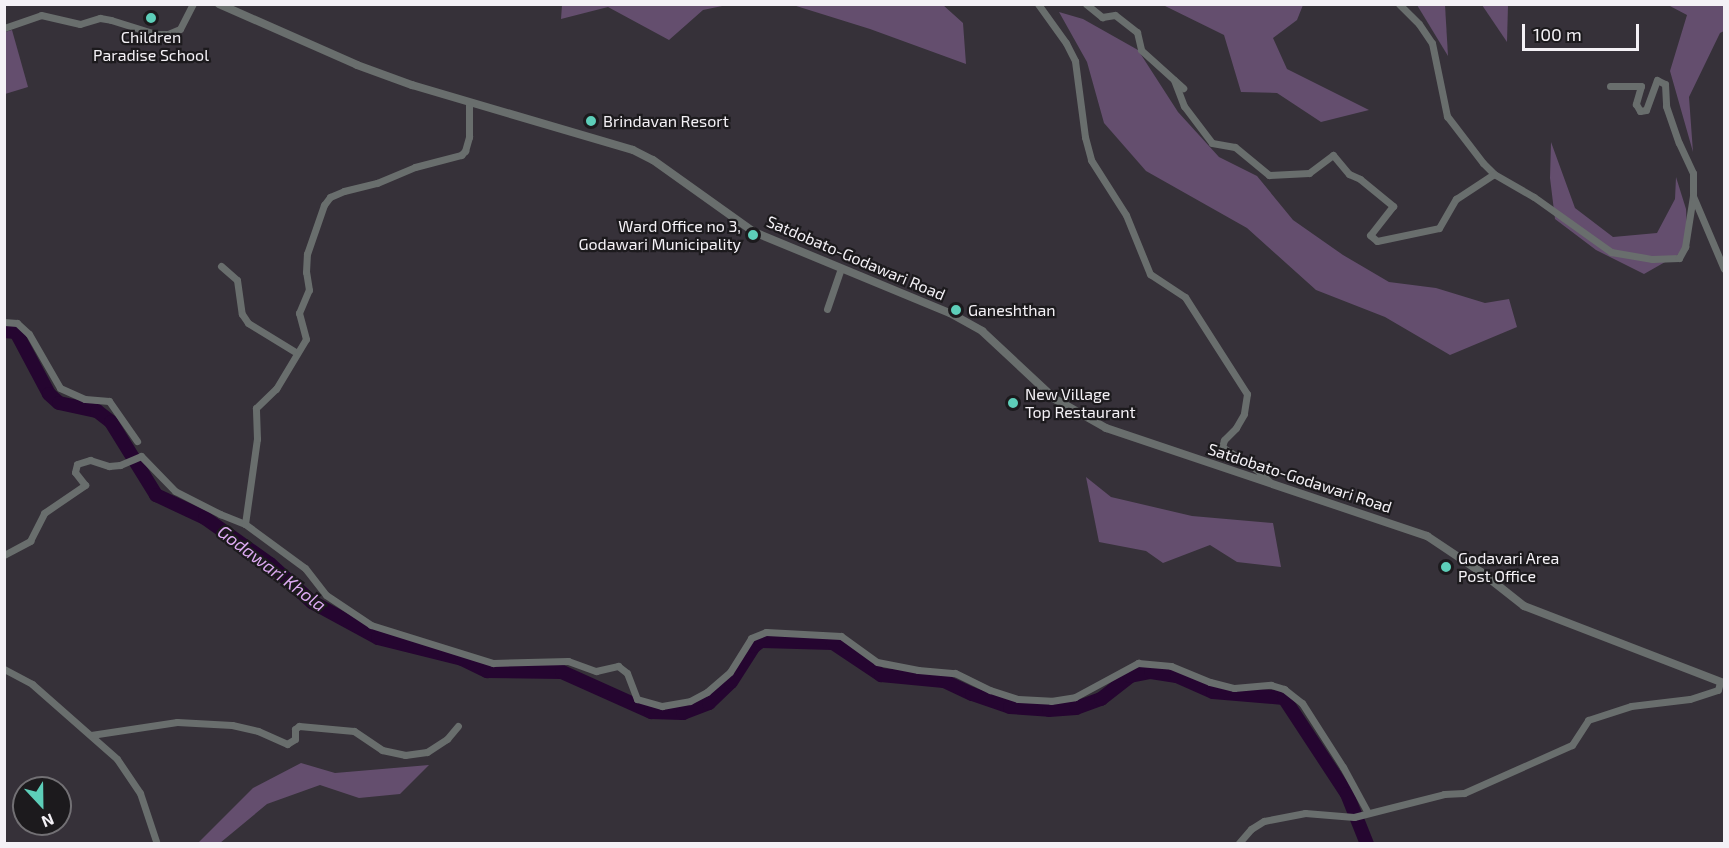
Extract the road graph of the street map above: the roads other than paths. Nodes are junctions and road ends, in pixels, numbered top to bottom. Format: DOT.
graph roads {
  1 [pos="193,4"];
  2 [pos="219,4"];
  3 [pos="1038,4"];
  4 [pos="1086,4"];
  5 [pos="1399,4"];
  6 [pos="4,28"];
  7 [pos="1174,80"];
  8 [pos="1610,86"];
  9 [pos="1183,88"];
  10 [pos="469,102"];
  11 [pos="1494,174"];
  12 [pos="1693,196"];
  13 [pos="221,266"];
  14 [pos="840,268"];
  15 [pos="1725,269"];
  16 [pos="827,309"];
  17 [pos="4,322"];
  18 [pos="297,353"];
  19 [pos="138,441"];
  20 [pos="1269,482"];
  21 [pos="245,524"];
  22 [pos="4,555"];
  23 [pos="4,669"];
  24 [pos="1722,682"];
  25 [pos="459,726"];
  26 [pos="91,735"];
  27 [pos="1368,813"];
  28 [pos="157,843"];
  29 [pos="1238,843"];
  1 -- 6 [label="street"];
  2 -- 10 [label="street, Satdobato-Godawari Road"];
  3 -- 20 [label="street"];
  4 -- 7 [label="street"];
  5 -- 11 [label="street"];
  7 -- 9 [label="street"];
  7 -- 11 [label="street"];
  8 -- 12 [label="street"];
  10 -- 14 [label="street, Satdobato-Godawari Road"];
  10 -- 18 [label="street"];
  11 -- 12 [label="street"];
  12 -- 15 [label="street"];
  13 -- 18 [label="street"];
  14 -- 16 [label="street"];
  14 -- 20 [label="street, Satdobato-Godawari Road"];
  17 -- 19 [label="street"];
  18 -- 21 [label="street"];
  20 -- 24 [label="street, Satdobato-Godawari Road"];
  21 -- 22 [label="street"];
  21 -- 27 [label="street"];
  23 -- 26 [label="street"];
  24 -- 27 [label="street"];
  25 -- 26 [label="street"];
  26 -- 28 [label="street"];
  27 -- 29 [label="street"];
}
